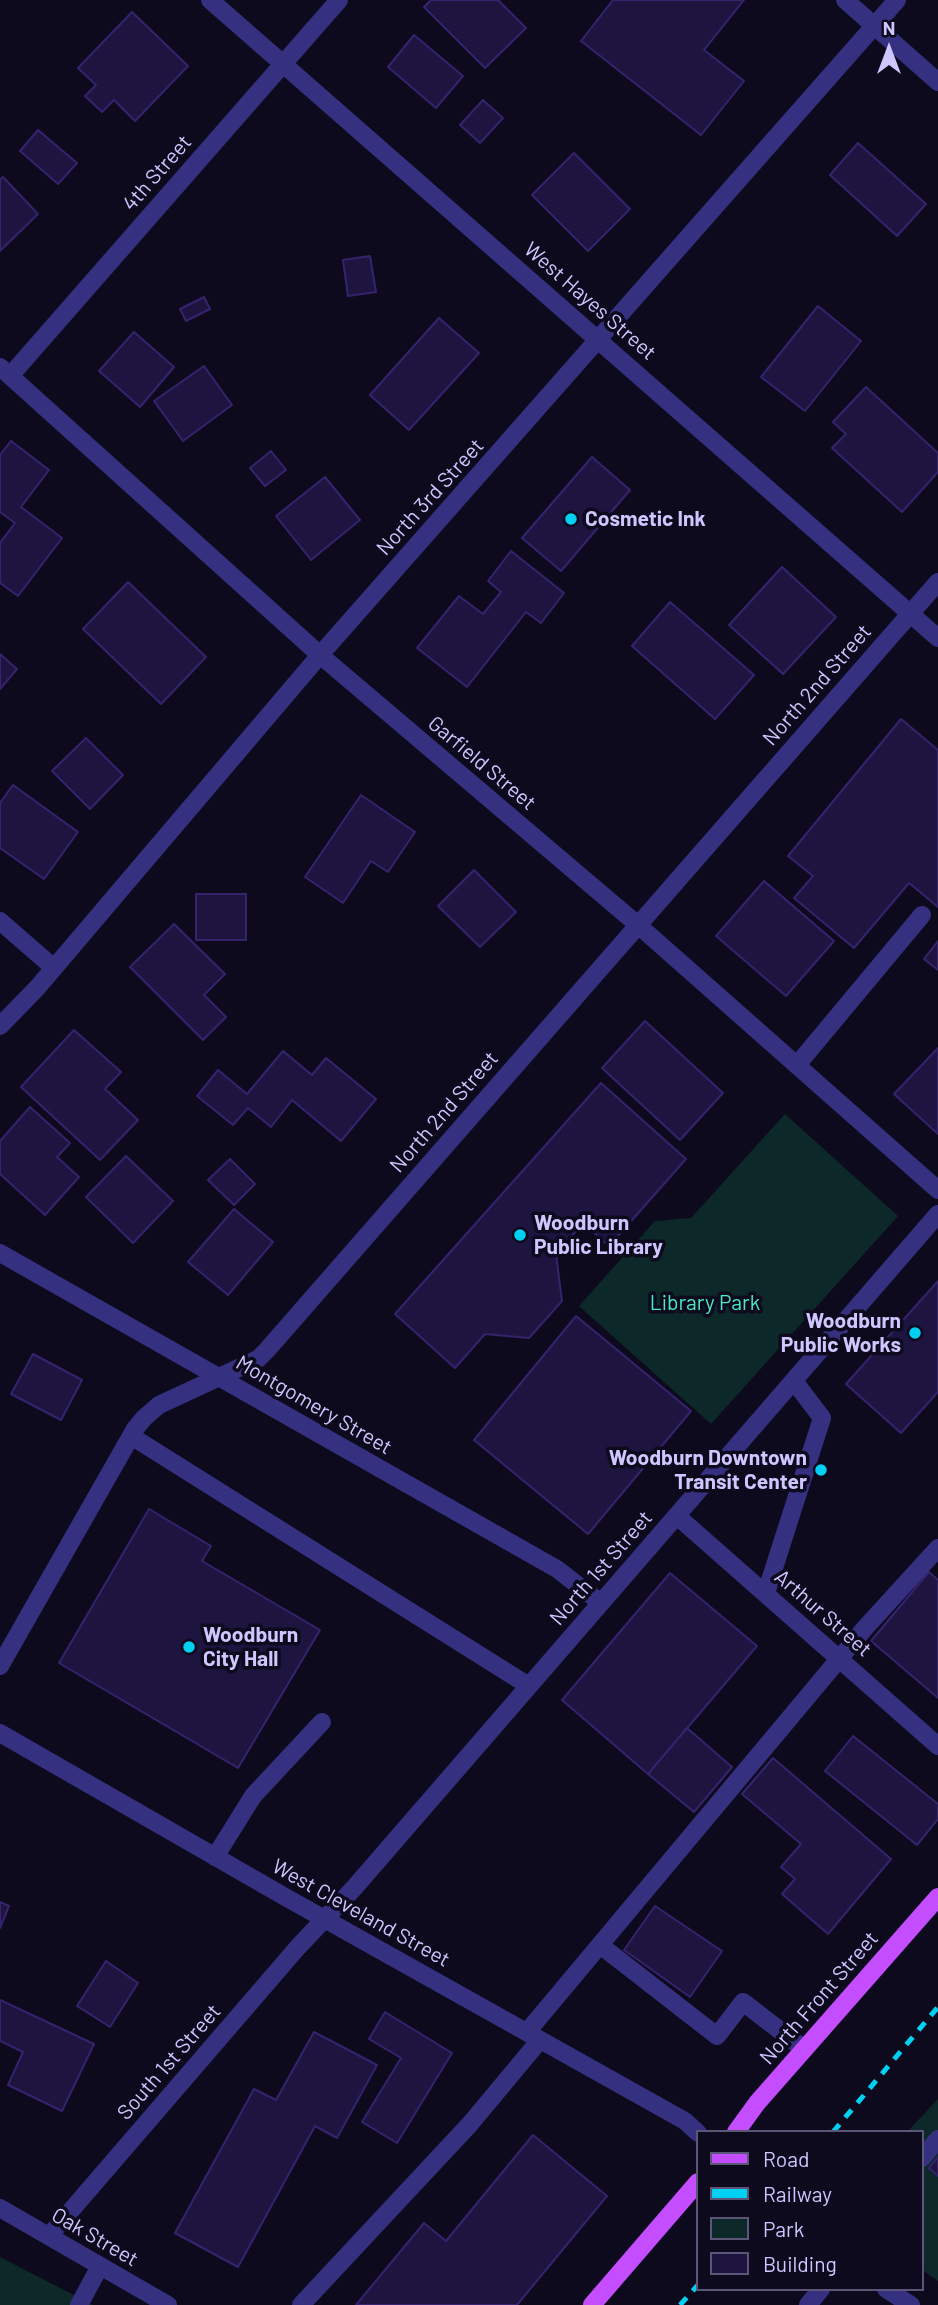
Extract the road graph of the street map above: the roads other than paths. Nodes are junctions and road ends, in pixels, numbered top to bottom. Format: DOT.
graph roads {
  1 [pos="210,0"];
  2 [pos="339,0"];
  3 [pos="845,0"];
  4 [pos="897,0"];
  5 [pos="874,26"];
  6 [pos="283,64"];
  7 [pos="938,82"];
  8 [pos="600,340"];
  9 [pos="5,371"];
  10 [pos="938,582"];
  11 [pos="909,614"];
  12 [pos="938,638"];
  13 [pos="320,655"];
  14 [pos="922,915"];
  15 [pos="0,921"];
  16 [pos="638,925"];
  17 [pos="54,968"];
  18 [pos="0,1026"];
  19 [pos="797,1065"];
  20 [pos="938,1189"];
  21 [pos="938,1214"];
  22 [pos="0,1252"];
  23 [pos="219,1377"];
  24 [pos="794,1381"];
  25 [pos="131,1436"];
  26 [pos="677,1516"];
  27 [pos="938,1548"];
  28 [pos="765,1593"];
  29 [pos="601,1603"];
  30 [pos="841,1659"];
  31 [pos="0,1666"];
  32 [pos="529,1686"];
  33 [pos="322,1722"];
  34 [pos="0,1733"];
  35 [pos="938,1746"];
  36 [pos="215,1857"];
  37 [pos="938,1897"];
  38 [pos="324,1919"];
  39 [pos="600,1945"];
  40 [pos="533,2036"];
  41 [pos="804,2049"];
  42 [pos="737,2130"];
  43 [pos="696,2131"];
  44 [pos="938,2139"];
  45 [pos="924,2156"];
  46 [pos="696,2184"];
  47 [pos="0,2208"];
  48 [pos="49,2236"];
  49 [pos="100,2266"];
  50 [pos="819,2291"];
  51 [pos="889,2291"];
  52 [pos="79,2305"];
  53 [pos="168,2305"];
  54 [pos="301,2305"];
  55 [pos="592,2305"];
  56 [pos="808,2305"];
  57 [pos="911,2305"];
  1 -- 6 [label="street, West Hayes Street"];
  2 -- 6 [label="street, 4th Street"];
  3 -- 5 [label="street"];
  4 -- 5 [label="street, North 3rd Street"];
  5 -- 7 [label="street"];
  5 -- 8 [label="street, North 3rd Street"];
  6 -- 8 [label="street, West Hayes Street"];
  6 -- 9 [label="street, 4th Street"];
  8 -- 11 [label="street, West Hayes Street"];
  8 -- 13 [label="street, North 3rd Street"];
  9 -- 13 [label="street, Garfield Street"];
  10 -- 11 [label="street, North 2nd Street"];
  11 -- 12 [label="street, West Hayes Street"];
  11 -- 16 [label="street, North 2nd Street"];
  13 -- 16 [label="street, Garfield Street"];
  13 -- 17 [label="street, North 3rd Street"];
  14 -- 19 [label="street"];
  15 -- 17 [label="street"];
  16 -- 19 [label="street, Garfield Street"];
  16 -- 23 [label="street, North 2nd Street"];
  17 -- 18 [label="street, North 3rd Street"];
  19 -- 20 [label="street, Garfield Street"];
  21 -- 24 [label="street, North 1st Street"];
  22 -- 23 [label="street, Montgomery Street"];
  23 -- 25 [label="street, North 2nd Street"];
  23 -- 29 [label="street, Montgomery Street"];
  24 -- 26 [label="street, North 1st Street"];
  24 -- 28 [label="street"];
  25 -- 31 [label="street, North 2nd Street"];
  25 -- 32 [label="street"];
  26 -- 28 [label="street, Arthur Street"];
  26 -- 29 [label="street, North 1st Street"];
  27 -- 30 [label="street"];
  28 -- 30 [label="street, Arthur Street"];
  29 -- 32 [label="street, North 1st Street"];
  30 -- 35 [label="street, Arthur Street"];
  30 -- 39 [label="street"];
  32 -- 38 [label="street, North 1st Street"];
  33 -- 36 [label="street"];
  34 -- 36 [label="street, West Cleveland Street"];
  36 -- 38 [label="street, West Cleveland Street"];
  37 -- 41 [label="main road, North Front Street"];
  38 -- 40 [label="street, West Cleveland Street"];
  38 -- 48 [label="street, South 1st Street"];
  39 -- 40 [label="street"];
  39 -- 41 [label="street"];
  40 -- 43 [label="street, West Cleveland Street"];
  40 -- 54 [label="street"];
  41 -- 42 [label="main road, North Front Street"];
  44 -- 45 [label="street"];
  46 -- 55 [label="main road"];
  47 -- 48 [label="street, Oak Street"];
  48 -- 49 [label="street, Oak Street"];
  49 -- 52 [label="street"];
  49 -- 53 [label="street, Oak Street"];
  50 -- 56 [label="street"];
  51 -- 57 [label="street"];
}
